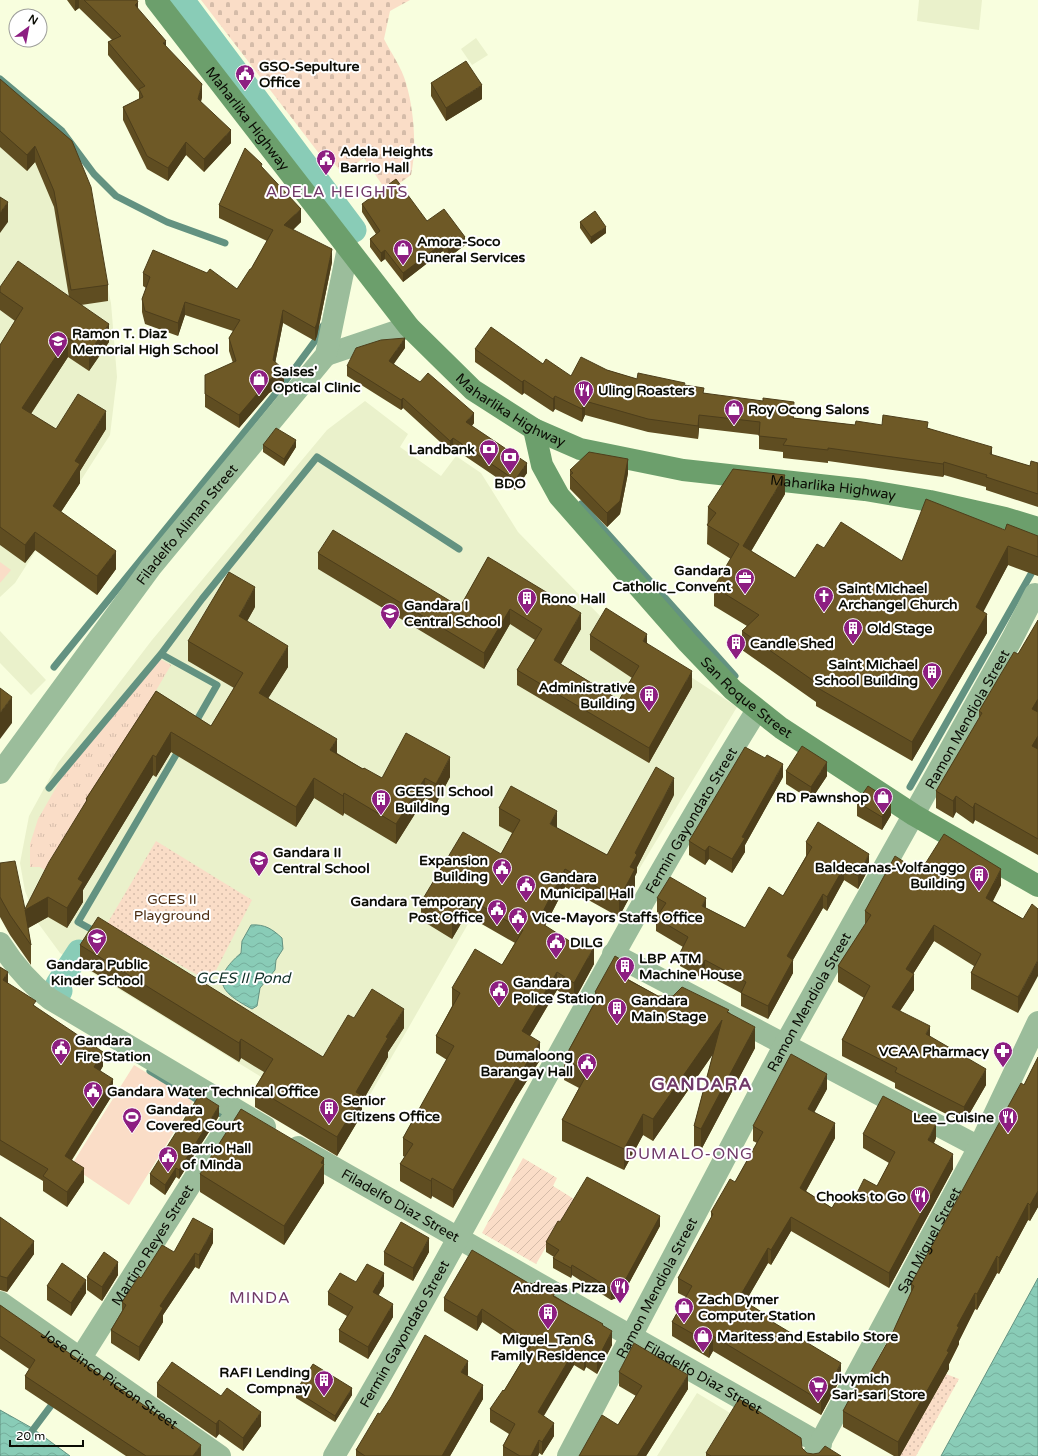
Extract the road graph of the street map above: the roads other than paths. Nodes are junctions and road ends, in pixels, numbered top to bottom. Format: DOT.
graph roads {
  1 [pos="156,0"];
  2 [pos="348,248"];
  3 [pos="409,327"];
  4 [pos="326,355"];
  5 [pos="534,429"];
  6 [pos="1038,528"];
  7 [pos="1035,594"];
  8 [pos="757,710"];
  9 [pos="0,773"];
  10 [pos="914,815"];
  11 [pos="1038,886"];
  12 [pos="0,943"];
  13 [pos="613,954"];
  14 [pos="1038,1022"];
  15 [pos="784,1046"];
  16 [pos="237,1111"];
  17 [pos="979,1147"];
  18 [pos="459,1239"];
  19 [pos="0,1302"];
  20 [pos="631,1335"];
  21 [pos="80,1359"];
  22 [pos="817,1450"];
  23 [pos="220,1456"];
  24 [pos="334,1456"];
  25 [pos="568,1456"];
  1 -- 2 [label="main road, Maharlika Highway"];
  2 -- 3 [label="main road, Maharlika Highway"];
  2 -- 4 [label="street, Filadelfo Aliman Street"];
  3 -- 4 [label="street"];
  3 -- 5 [label="main road, Maharlika Highway"];
  4 -- 9 [label="street, Filadelfo Aliman Street"];
  5 -- 6 [label="main road, Maharlika Highway"];
  5 -- 8 [label="main road, San Roque Street"];
  7 -- 10 [label="street, Ramon Mendiola Street"];
  8 -- 10 [label="main road, San Roque Street"];
  8 -- 13 [label="street, Fermin Gayondato Street"];
  10 -- 11 [label="main road, San Roque Street"];
  10 -- 15 [label="street, Ramon Mendiola Street"];
  12 -- 16 [label="street, Filadelfo Diaz Street"];
  13 -- 15 [label="street"];
  13 -- 18 [label="street, Fermin Gayondato Street"];
  14 -- 17 [label="street, San Miguel Street"];
  15 -- 17 [label="street"];
  15 -- 20 [label="street, Ramon Mendiola Street"];
  16 -- 18 [label="street, Filadelfo Diaz Street"];
  16 -- 21 [label="street, Martino Reyes Street"];
  17 -- 22 [label="street, San Miguel Street"];
  18 -- 20 [label="street, Filadelfo Diaz Street"];
  18 -- 24 [label="street, Fermin Gayondato Street"];
  19 -- 21 [label="street, Jose Cinco Piczon Street"];
  20 -- 22 [label="street, Filadelfo Diaz Street"];
  20 -- 25 [label="street, Ramon Mendiola Street"];
  21 -- 23 [label="street, Jose Cinco Piczon Street"];
}
